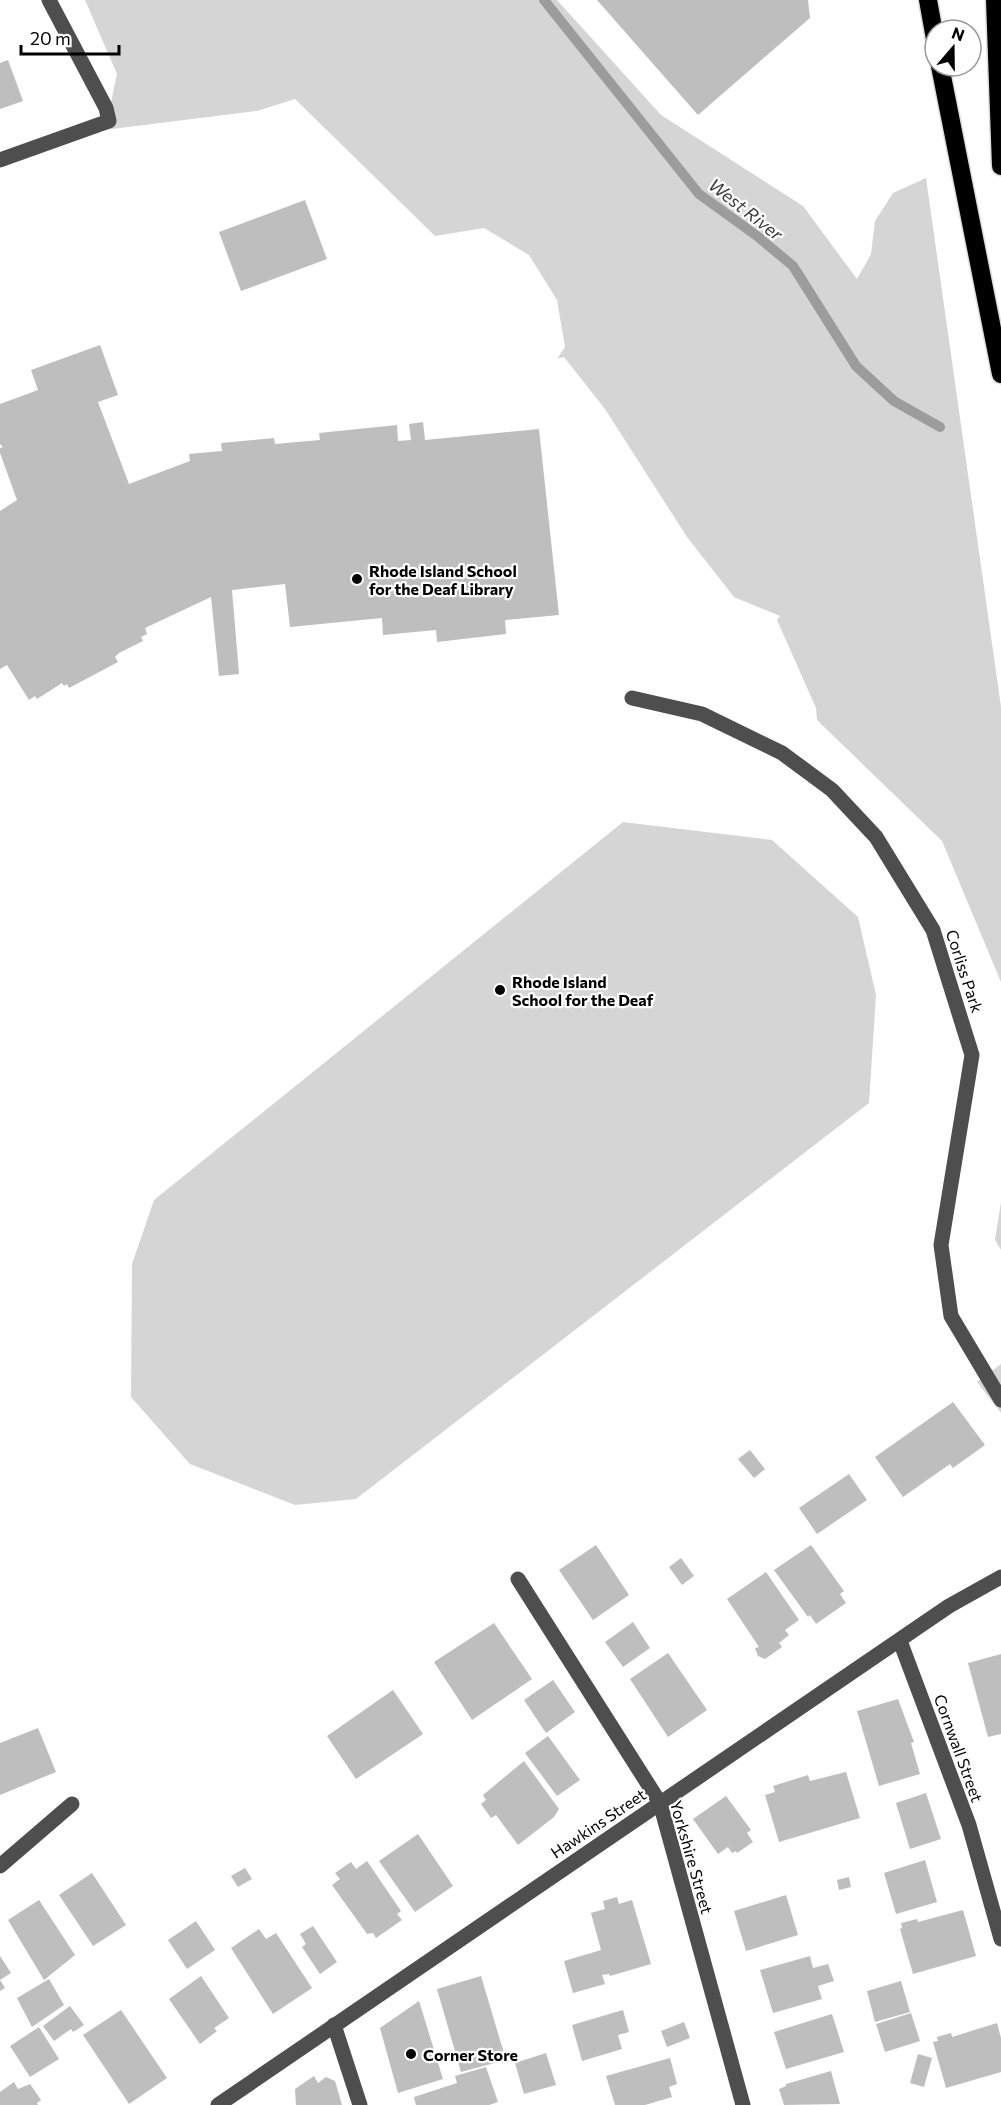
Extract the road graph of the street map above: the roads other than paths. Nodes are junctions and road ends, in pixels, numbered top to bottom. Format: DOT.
graph roads {
  1 [pos="49,0"];
  2 [pos="928,0"];
  3 [pos="995,0"];
  4 [pos="931,18"];
  5 [pos="942,78"];
  6 [pos="0,160"];
  7 [pos="1001,166"];
  8 [pos="1001,374"];
  9 [pos="632,698"];
  10 [pos="1001,1400"];
  11 [pos="1001,1576"];
  12 [pos="518,1580"];
  13 [pos="900,1641"];
  14 [pos="660,1803"];
  15 [pos="72,1804"];
  16 [pos="0,1866"];
  17 [pos="1001,1939"];
  18 [pos="334,2025"];
  19 [pos="218,2105"];
  20 [pos="360,2105"];
  21 [pos="743,2105"];
  1 -- 6 [label="street"];
  2 -- 4 [label="highway"];
  3 -- 7 [label="highway"];
  5 -- 8 [label="highway"];
  9 -- 10 [label="street, Corliss Park"];
  11 -- 13 [label="street, Hawkins Street"];
  12 -- 14 [label="street, Yorkshire Street"];
  13 -- 14 [label="street, Hawkins Street"];
  13 -- 17 [label="street, Cornwall Street"];
  14 -- 18 [label="street, Hawkins Street"];
  14 -- 21 [label="street, Yorkshire Street"];
  15 -- 16 [label="street"];
  18 -- 19 [label="street, Hawkins Street"];
  18 -- 20 [label="street"];
}
